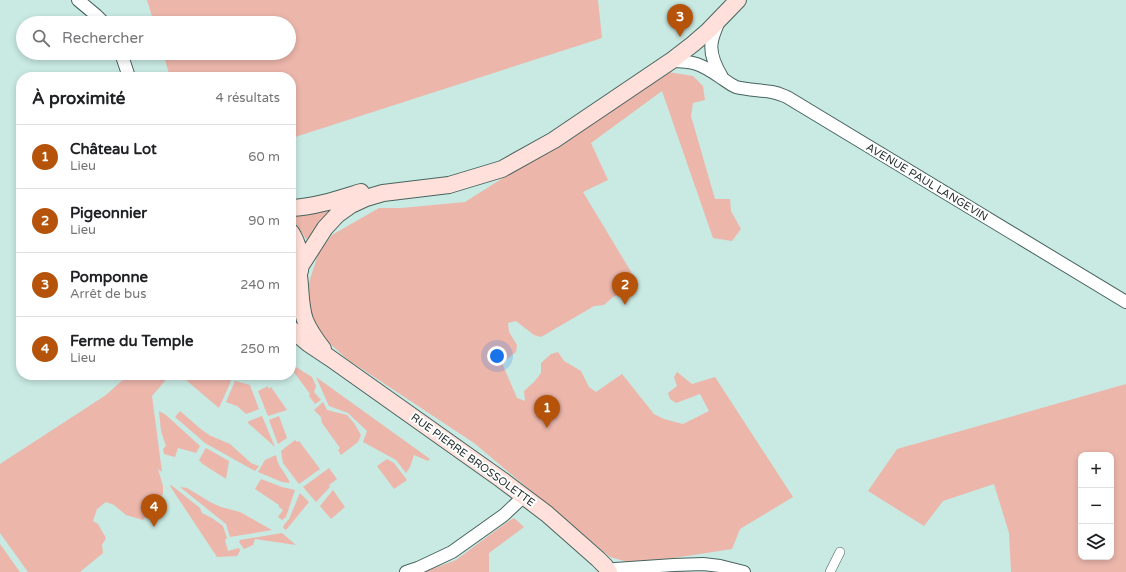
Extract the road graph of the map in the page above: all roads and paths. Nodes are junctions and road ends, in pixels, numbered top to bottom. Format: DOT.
graph roads {
  1 [pos="78,0"];
  2 [pos="727,0"];
  3 [pos="738,0"];
  4 [pos="97,16"];
  5 [pos="720,19"];
  6 [pos="123,60"];
  7 [pos="671,61"];
  8 [pos="127,72"];
  9 [pos="723,78"];
  10 [pos="296,208"];
  11 [pos="296,240"];
  12 [pos="297,277"];
  13 [pos="1126,302"];
  14 [pos="296,333"];
  15 [pos="330,358"];
  16 [pos="524,496"];
  17 [pos="840,552"];
  18 [pos="692,568"];
  19 [pos="406,572"];
  20 [pos="609,572"];
  21 [pos="744,572"];
  22 [pos="830,572"];
  1 -- 4 [label="street"];
  2 -- 10 [label="main road"];
  3 -- 5 [label="main road"];
  5 -- 7 [label="main road"];
  5 -- 9 [label="street"];
  6 -- 8 [label="street"];
  7 -- 9 [label="street, AVENUE PAUL LANGEVIN"];
  7 -- 12 [label="main road"];
  9 -- 13 [label="street, AVENUE PAUL LANGEVIN"];
  11 -- 12 [label="main road, RUE PIERRE BROSSOLETTE"];
  12 -- 15 [label="main road, RUE PIERRE BROSSOLETTE"];
  14 -- 15 [label="main road, RUE PIERRE BROSSOLETTE"];
  15 -- 16 [label="main road, RUE PIERRE BROSSOLETTE"];
  16 -- 19 [label="street"];
  16 -- 20 [label="main road, RUE PIERRE BROSSOLETTE"];
  17 -- 22 [label="street"];
  18 -- 20 [label="street"];
  18 -- 21 [label="street"];
}
